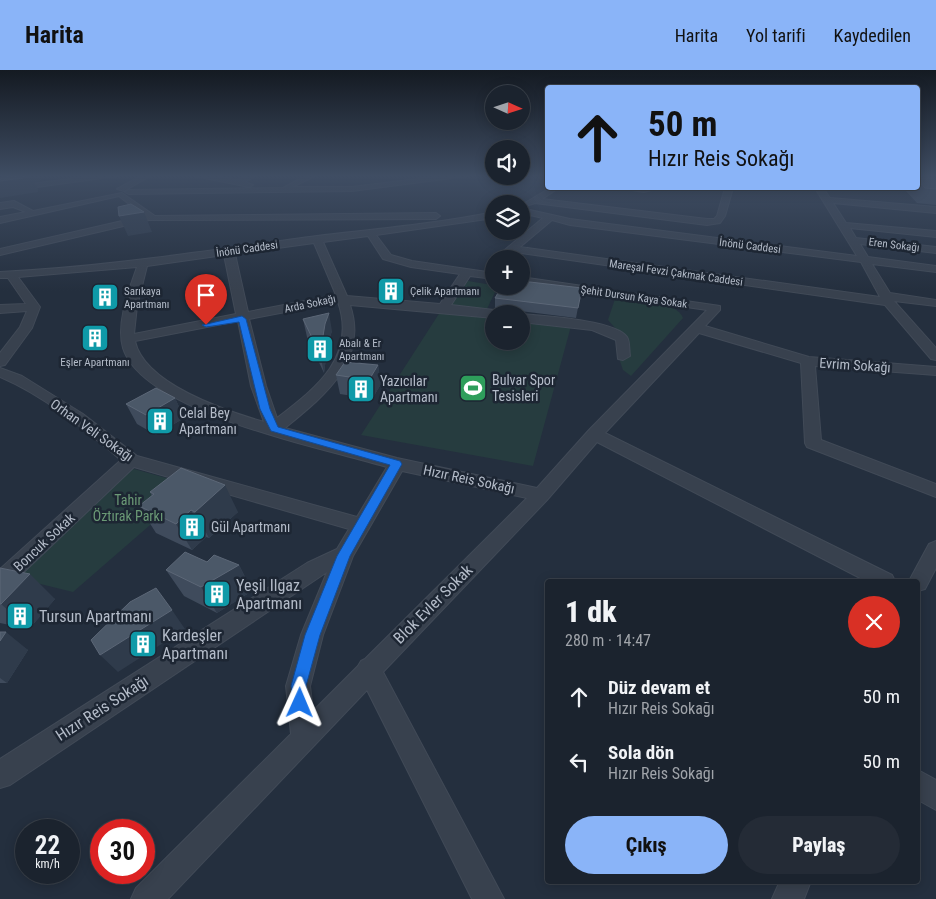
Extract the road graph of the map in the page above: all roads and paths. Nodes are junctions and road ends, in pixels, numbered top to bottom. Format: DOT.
graph roads {
  1 [pos="28,214"];
  2 [pos="144,214"];
  3 [pos="362,214"];
  4 [pos="398,214"];
  5 [pos="485,214"];
  6 [pos="485,214"];
  7 [pos="533,214"];
  8 [pos="640,214"];
  9 [pos="722,214"];
  10 [pos="835,214"];
  11 [pos="464,216"];
  12 [pos="148,217"];
  13 [pos="550,217"];
  14 [pos="0,220"];
  15 [pos="717,221"];
  16 [pos="843,225"];
  17 [pos="370,233"];
  18 [pos="936,234"];
  19 [pos="316,239"];
  20 [pos="853,240"];
  21 [pos="720,242"];
  22 [pos="512,249"];
  23 [pos="936,250"];
  24 [pos="229,251"];
  25 [pos="0,252"];
  26 [pos="865,260"];
  27 [pos="143,263"];
  28 [pos="936,269"];
  29 [pos="485,270"];
  30 [pos="7,272"];
  31 [pos="467,272"];
  32 [pos="479,274"];
  33 [pos="485,275"];
  34 [pos="530,281"];
  35 [pos="340,298"];
  36 [pos="887,299"];
  37 [pos="936,304"];
  38 [pos="34,307"];
  39 [pos="443,308"];
  40 [pos="716,308"];
  41 [pos="0,309"];
  42 [pos="485,313"];
  43 [pos="242,319"];
  44 [pos="530,319"];
  45 [pos="697,328"];
  46 [pos="916,334"];
  47 [pos="936,337"];
  48 [pos="128,339"];
  49 [pos="3,355"];
  50 [pos="623,356"];
  51 [pos="936,356"];
  52 [pos="808,361"];
  53 [pos="936,371"];
  54 [pos="0,372"];
  55 [pos="274,429"];
  56 [pos="596,434"];
  57 [pos="131,460"];
  58 [pos="397,464"];
  59 [pos="936,491"];
  60 [pos="541,495"];
  61 [pos="361,525"];
  62 [pos="936,549"];
  63 [pos="344,556"];
  64 [pos="881,579"];
  65 [pos="920,579"];
  66 [pos="0,582"];
  67 [pos="369,669"];
  68 [pos="304,737"];
  69 [pos="0,775"];
  70 [pos="920,785"];
  71 [pos="936,796"];
  72 [pos="795,884"];
  73 [pos="147,899"];
  74 [pos="488,899"];
  75 [pos="788,899"];
  1 -- 14 [label="street"];
  2 -- 12 [label="street"];
  3 -- 12 [label="street"];
  4 -- 11 [label="street"];
  5 -- 11 [label="street, İnönü Caddesi"];
  6 -- 17 [label="street, İnönü Caddesi"];
  7 -- 13 [label="street, İnönü Caddesi"];
  8 -- 15 [label="street"];
  9 -- 15 [label="street"];
  10 -- 16 [label="street"];
  11 -- 30 [label="street, İnönü Caddesi"];
  12 -- 25 [label="street"];
  13 -- 21 [label="street, İnönü Caddesi"];
  13 -- 22 [label="street"];
  15 -- 21 [label="street"];
  16 -- 18 [label="street"];
  16 -- 20 [label="street"];
  17 -- 19 [label="street, İnönü Caddesi"];
  17 -- 31 [label="street"];
  19 -- 24 [label="street, İnönü Caddesi"];
  19 -- 35 [label="street"];
  20 -- 23 [label="street, Eren Sokağı"];
  20 -- 26 [label="street"];
  21 -- 26 [label="street, İnönü Caddesi"];
  22 -- 36 [label="street, Mareşal Fevzi Çakmak Caddesi"];
  24 -- 27 [label="street, İnönü Caddesi"];
  24 -- 43 [label="street"];
  26 -- 28 [label="street, İnönü Caddesi"];
  26 -- 36 [label="street"];
  27 -- 30 [label="street, İnönü Caddesi"];
  27 -- 48 [label="street"];
  29 -- 32 [label="street"];
  30 -- 38 [label="street"];
  31 -- 32 [label="street"];
  31 -- 39 [label="street"];
  32 -- 33 [label="street"];
  34 -- 40 [label="street, Şehit Dursun Kaya Sokak"];
  35 -- 39 [label="street, Arda Sokağı"];
  35 -- 43 [label="street, Arda Sokağı"];
  35 -- 55 [label="street"];
  36 -- 37 [label="street, Mareşal Fevzi Çakmak Caddesi"];
  36 -- 46 [label="street"];
  38 -- 41 [label="street"];
  38 -- 49 [label="street"];
  39 -- 42 [label="street, Arda Sokağı"];
  40 -- 45 [label="street, Blok Evler Sokak"];
  43 -- 48 [label="street, Arda Sokağı"];
  43 -- 55 [label="street"];
  44 -- 50 [label="street"];
  45 -- 52 [label="street"];
  45 -- 56 [label="street, Blok Evler Sokak"];
  46 -- 47 [label="street"];
  46 -- 51 [label="street"];
  48 -- 55 [label="street, Hızır Reis Sokağı"];
  52 -- 53 [label="street, Evrim Sokağı"];
  52 -- 59 [label="street, Evrim Sokağı"];
  54 -- 57 [label="street, Orhan Veli Sokağı"];
  55 -- 58 [label="street, Hızır Reis Sokağı"];
  56 -- 60 [label="street, Blok Evler Sokak"];
  56 -- 64 [label="street"];
  57 -- 61 [label="street, Orhan Veli Sokağı"];
  57 -- 66 [label="street, Boncuk Sokak"];
  58 -- 60 [label="street, Hızır Reis Sokağı"];
  58 -- 61 [label="street"];
  60 -- 67 [label="street, Blok Evler Sokak"];
  61 -- 63 [label="street"];
  62 -- 65 [label="street"];
  63 -- 68 [label="street"];
  63 -- 69 [label="street, Hızır Reis Sokağı"];
  67 -- 68 [label="street, Blok Evler Sokak"];
  67 -- 74 [label="street"];
  68 -- 73 [label="street, Blok Evler Sokak"];
  70 -- 71 [label="street"];
  72 -- 75 [label="street"];
}
